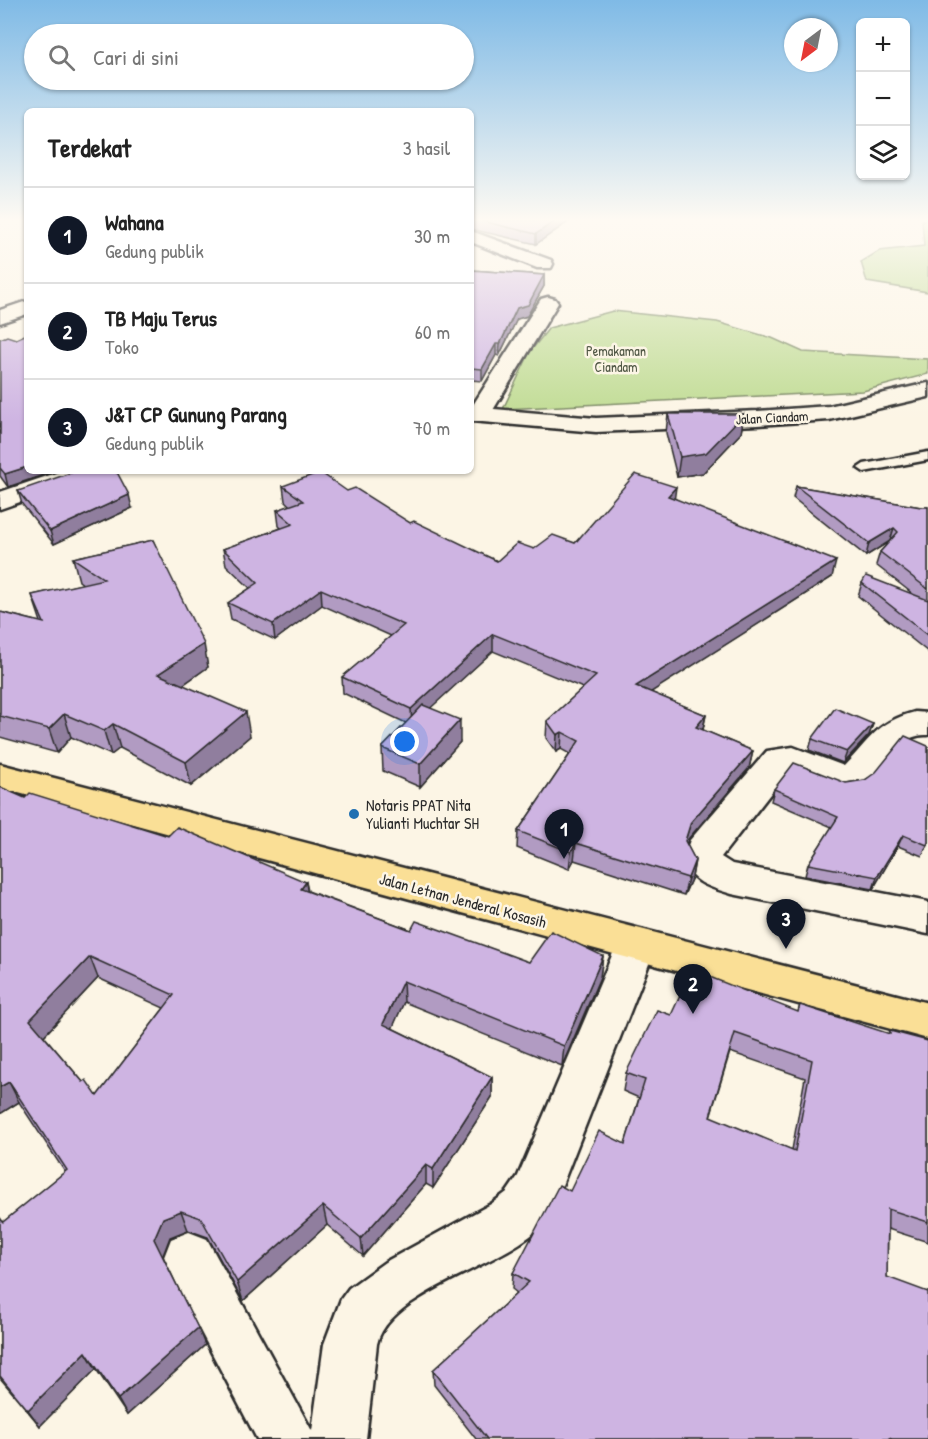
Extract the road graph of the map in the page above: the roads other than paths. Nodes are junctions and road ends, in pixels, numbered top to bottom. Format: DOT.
graph roads {
  1 [pos="548,303"];
  2 [pos="24,308"];
  3 [pos="0,317"];
  4 [pos="928,390"];
  5 [pos="475,415"];
  6 [pos="928,456"];
  7 [pos="864,468"];
  8 [pos="77,474"];
  9 [pos="0,501"];
  10 [pos="928,724"];
  11 [pos="0,776"];
  12 [pos="928,918"];
  13 [pos="636,946"];
  14 [pos="928,1021"];
  15 [pos="189,1257"];
  16 [pos="287,1439"];
  17 [pos="338,1439"];
  1 -- 5 [label="street"];
  2 -- 3 [label="street"];
  4 -- 5 [label="street, Jalan Ciandam"];
  6 -- 7 [label="lane"];
  8 -- 9 [label="street"];
  10 -- 12 [label="street"];
  11 -- 13 [label="highway, Jalan Letnan Jenderal Kosasih"];
  13 -- 14 [label="highway, Jalan Letnan Jenderal Kosasih"];
  13 -- 17 [label="street"];
  15 -- 16 [label="street"];
}
